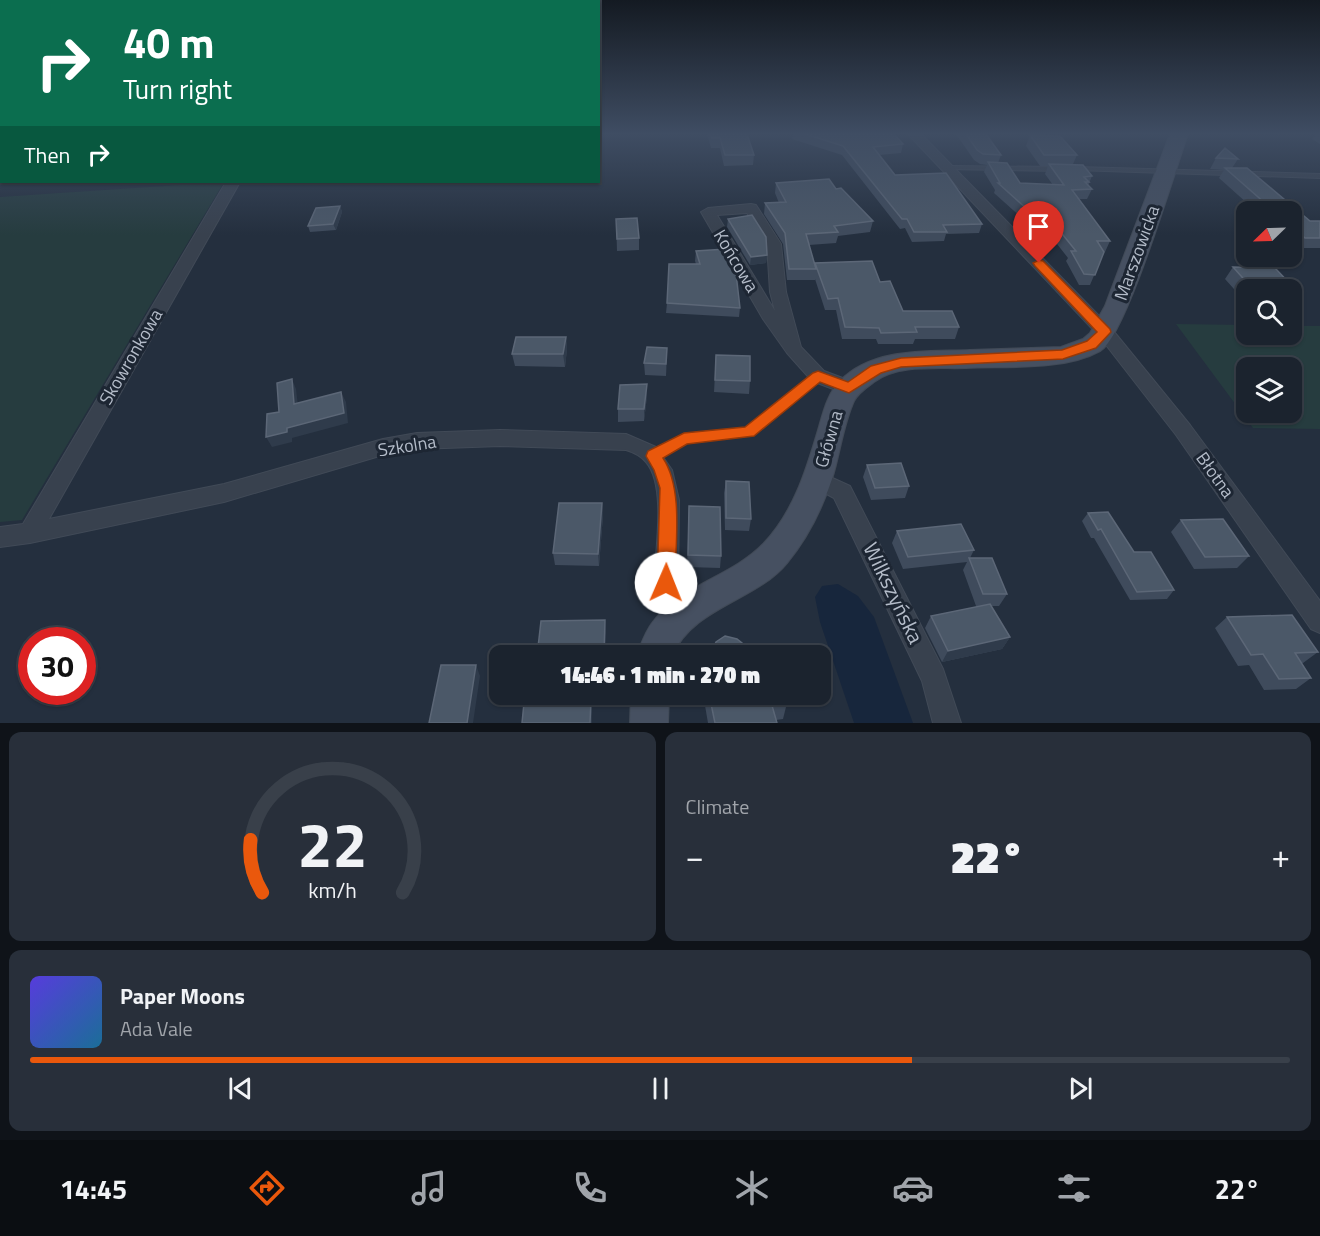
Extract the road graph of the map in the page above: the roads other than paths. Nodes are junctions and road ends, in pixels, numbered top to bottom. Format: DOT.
graph roads {
  1 [pos="947,168"];
  2 [pos="1167,168"];
  3 [pos="1165,172"];
  4 [pos="1320,176"];
  5 [pos="231,183"];
  6 [pos="1105,332"];
  7 [pos="793,349"];
  8 [pos="818,376"];
  9 [pos="849,388"];
  10 [pos="654,456"];
  11 [pos="817,479"];
  12 [pos="30,533"];
  13 [pos="0,537"];
  14 [pos="683,613"];
  15 [pos="1320,621"];
  16 [pos="659,645"];
  17 [pos="650,705"];
  18 [pos="649,723"];
  19 [pos="947,723"];
  1 -- 3 [label="lane"];
  1 -- 6 [label="street, Błotna"];
  2 -- 3 [label="street, Marszowicka"];
  3 -- 4 [label="lane"];
  3 -- 6 [label="street, Marszowicka"];
  5 -- 12 [label="street, Skowronkowa"];
  6 -- 9 [label="street, Główna"];
  6 -- 15 [label="street, Błotna"];
  7 -- 7 [label="street, Końcowa"];
  7 -- 8 [label="street, Końcowa"];
  8 -- 9 [label="street, Końcowa"];
  8 -- 10 [label="lane"];
  9 -- 11 [label="street, Główna"];
  10 -- 12 [label="street, Szkolna"];
  10 -- 14 [label="street"];
  11 -- 14 [label="street, Główna"];
  11 -- 19 [label="street, Wilkszyńska"];
  12 -- 13 [label="street, Szkolna"];
  14 -- 16 [label="street, Główna"];
  17 -- 18 [label="street"];
}
